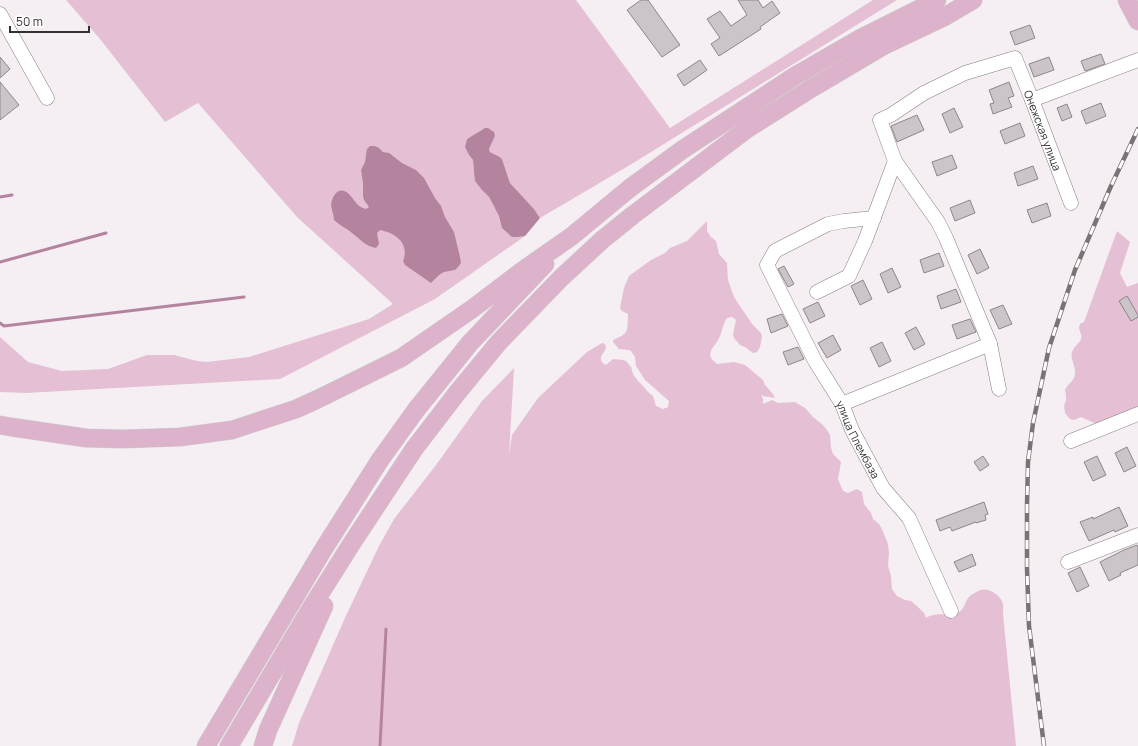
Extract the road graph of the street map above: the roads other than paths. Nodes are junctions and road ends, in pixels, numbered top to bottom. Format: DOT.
graph roads {
  1 [pos="937,0"];
  2 [pos="973,0"];
  3 [pos="1127,0"];
  4 [pos="0,14"];
  5 [pos="1138,21"];
  6 [pos="1138,60"];
  7 [pos="47,98"];
  8 [pos="1032,100"];
  9 [pos="895,161"];
  10 [pos="1071,203"];
  11 [pos="874,218"];
  12 [pos="572,236"];
  13 [pos="817,292"];
  14 [pos="990,344"];
  15 [pos="1000,389"];
  16 [pos="842,404"];
  17 [pos="1138,414"];
  18 [pos="0,425"];
  19 [pos="1071,441"];
  20 [pos="1138,535"];
  21 [pos="352,544"];
  22 [pos="1068,562"];
  23 [pos="951,611"];
  24 [pos="206,746"];
  25 [pos="229,746"];
  26 [pos="263,746"];
  1 -- 12 [label="main road"];
  2 -- 21 [label="main road"];
  3 -- 5 [label="main road"];
  4 -- 7 [label="street"];
  6 -- 8 [label="street"];
  8 -- 9 [label="street, Онежская улица"];
  8 -- 10 [label="street, Онежская улица"];
  9 -- 11 [label="street"];
  9 -- 14 [label="street"];
  11 -- 13 [label="street"];
  11 -- 16 [label="street, улица Плембаза"];
  12 -- 18 [label="main road"];
  12 -- 24 [label="main road"];
  14 -- 15 [label="street"];
  14 -- 16 [label="street"];
  16 -- 23 [label="street, улица Плембаза"];
  17 -- 19 [label="street"];
  20 -- 22 [label="street"];
  21 -- 25 [label="main road"];
  21 -- 26 [label="main road"];
}
